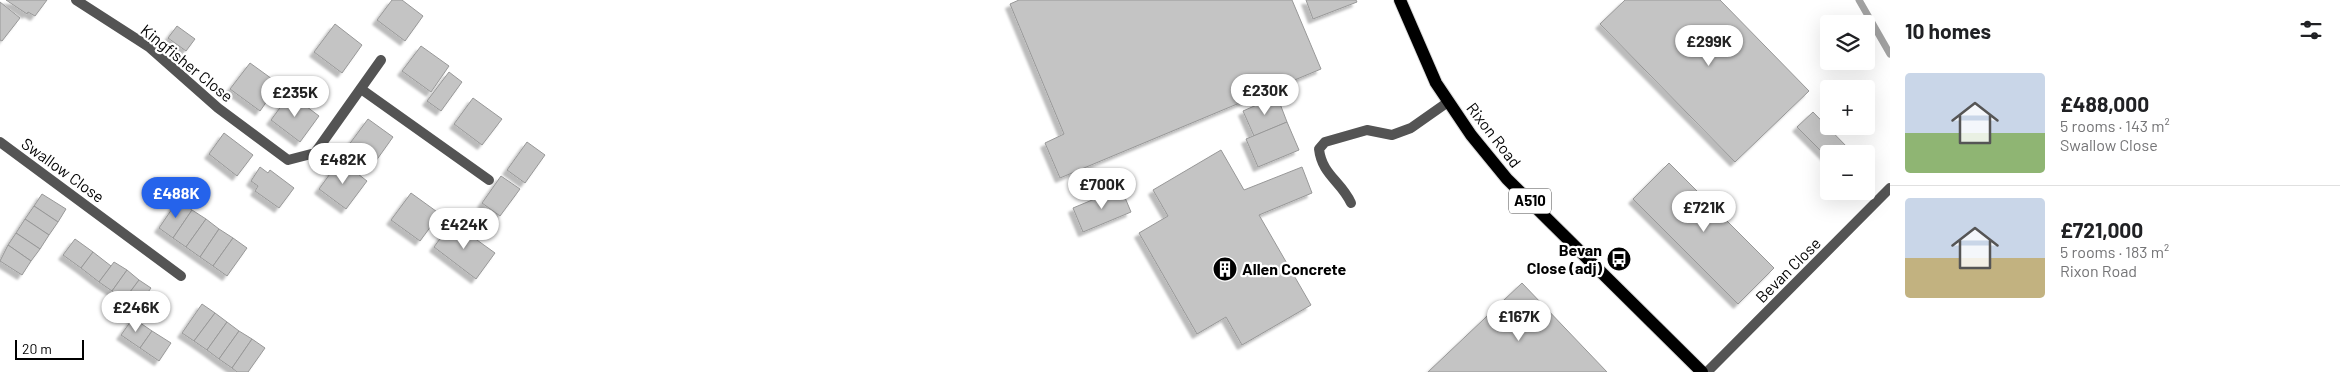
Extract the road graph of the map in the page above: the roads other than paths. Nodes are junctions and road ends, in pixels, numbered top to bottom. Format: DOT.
graph roads {
  1 [pos="76,0"];
  2 [pos="1400,0"];
  3 [pos="381,60"];
  4 [pos="361,89"];
  5 [pos="1448,102"];
  6 [pos="0,142"];
  7 [pos="489,180"];
  8 [pos="1890,188"];
  9 [pos="1351,203"];
  10 [pos="181,276"];
  11 [pos="1702,372"];
  12 [pos="1707,372"];
  1 -- 4 [label="street, Kingfisher Close"];
  2 -- 5 [label="main road, Rixon Road / A510"];
  3 -- 4 [label="street, Kingfisher Close"];
  4 -- 7 [label="street"];
  5 -- 9 [label="street"];
  5 -- 11 [label="main road, Rixon Road / A510"];
  6 -- 10 [label="street, Swallow Close"];
  8 -- 12 [label="street, Bevan Close"];
}
